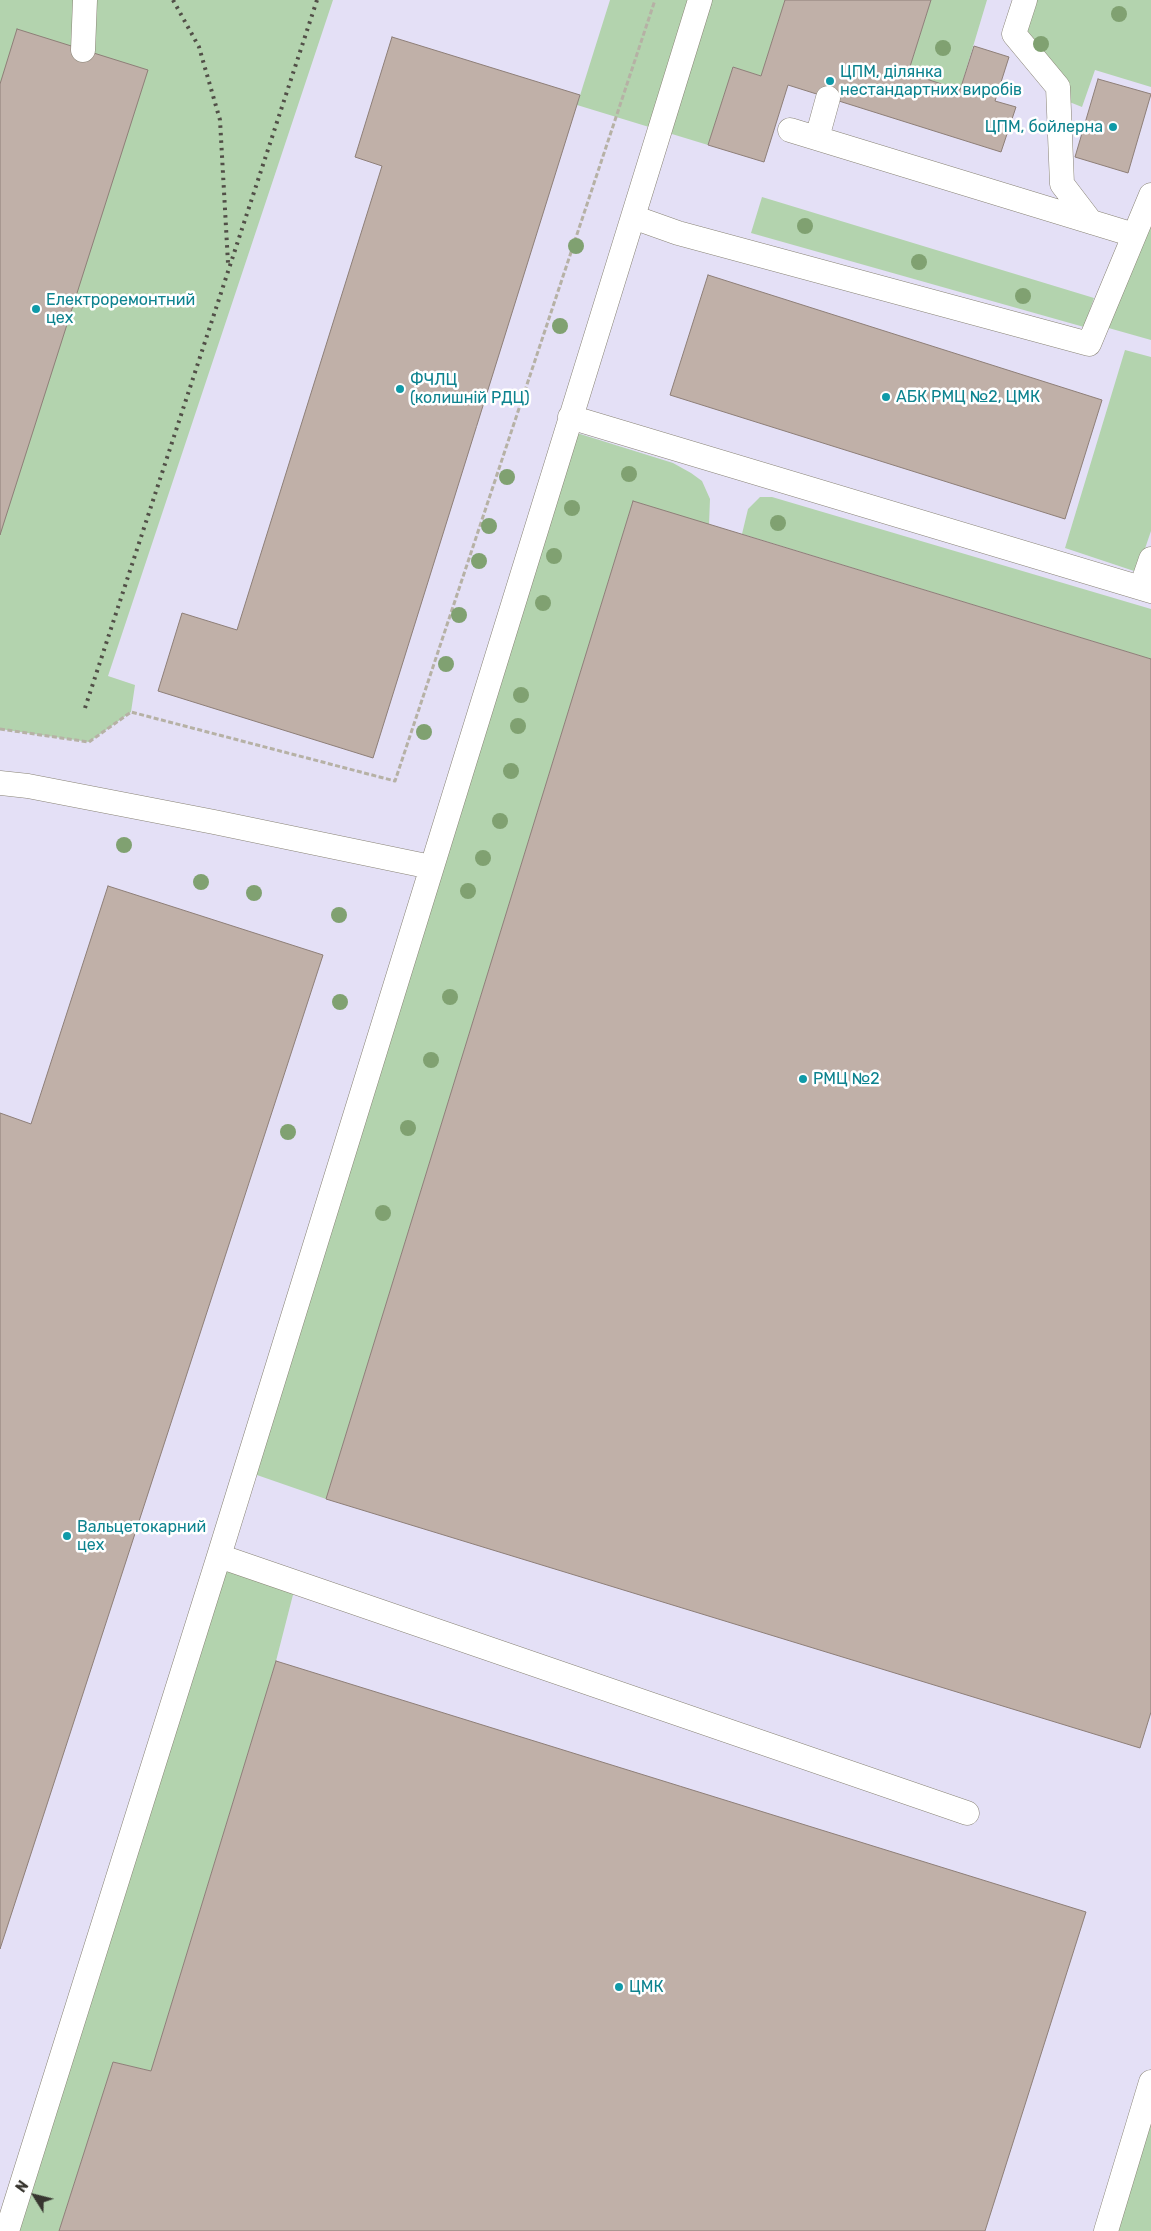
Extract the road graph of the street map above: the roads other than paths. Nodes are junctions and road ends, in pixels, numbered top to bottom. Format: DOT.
graph roads {
  1 [pos="85,0"];
  2 [pos="700,0"];
  3 [pos="1025,0"];
  4 [pos="84,50"];
  5 [pos="828,98"];
  6 [pos="790,130"];
  7 [pos="817,138"];
  8 [pos="1151,195"];
  9 [pos="632,217"];
  10 [pos="1091,222"];
  11 [pos="1134,235"];
  12 [pos="570,417"];
  13 [pos="1151,559"];
  14 [pos="1146,590"];
  15 [pos="0,783"];
  16 [pos="430,867"];
  17 [pos="219,1556"];
  18 [pos="967,1813"];
  19 [pos="1151,2082"];
  20 [pos="7,2231"];
  21 [pos="1106,2231"];
  1 -- 4 [label="lane"];
  2 -- 9 [label="lane"];
  3 -- 10 [label="lane"];
  5 -- 7 [label="lane"];
  6 -- 7 [label="lane"];
  7 -- 10 [label="lane"];
  8 -- 11 [label="lane"];
  9 -- 11 [label="lane"];
  9 -- 12 [label="lane"];
  10 -- 11 [label="lane"];
  12 -- 14 [label="lane"];
  12 -- 16 [label="lane"];
  13 -- 14 [label="lane"];
  15 -- 16 [label="lane"];
  16 -- 17 [label="lane"];
  17 -- 18 [label="lane"];
  17 -- 20 [label="lane"];
  19 -- 21 [label="lane"];
}
